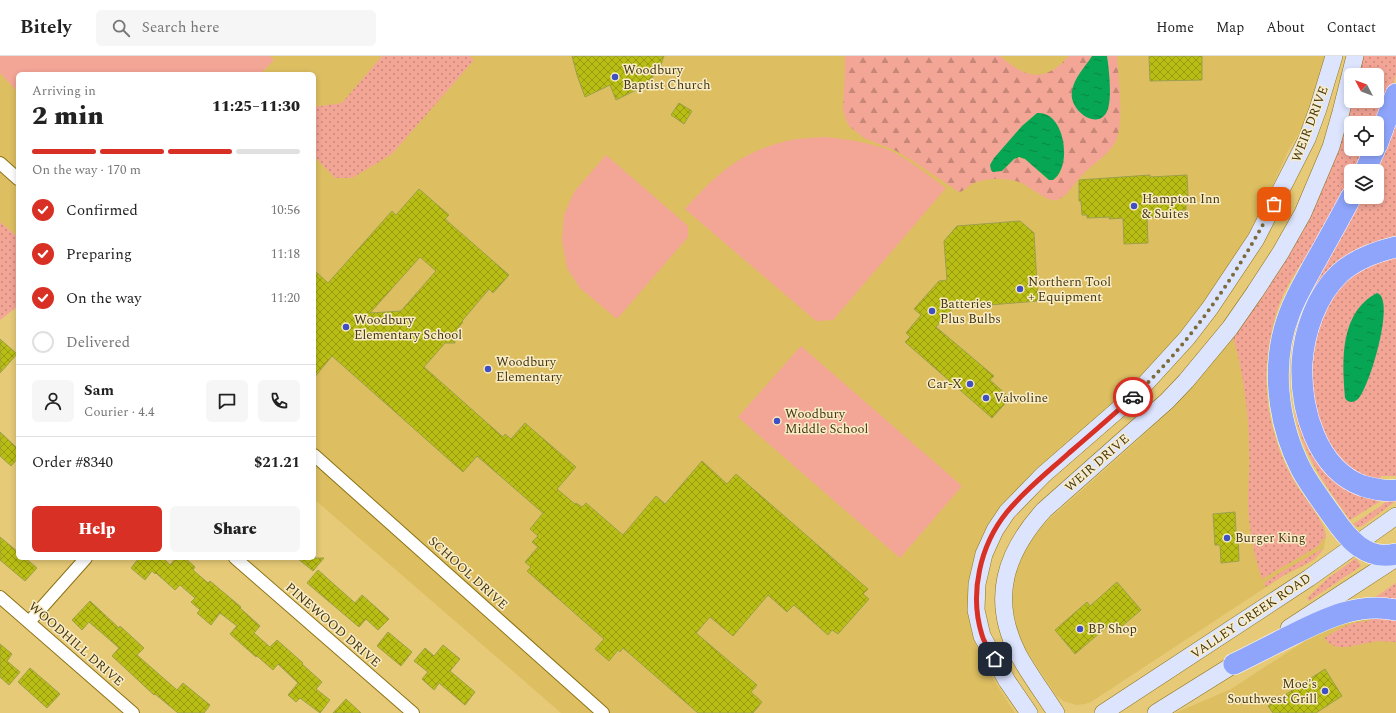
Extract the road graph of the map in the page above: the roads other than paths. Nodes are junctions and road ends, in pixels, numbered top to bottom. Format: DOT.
graph roads {
  1 [pos="1334,56"];
  2 [pos="1355,56"];
  3 [pos="1396,94"];
  4 [pos="1384,126"];
  5 [pos="0,163"];
  6 [pos="16,177"];
  7 [pos="1347,204"];
  8 [pos="1396,247"];
  9 [pos="316,457"];
  10 [pos="1396,490"];
  11 [pos="1396,516"];
  12 [pos="1357,544"];
  13 [pos="1396,554"];
  14 [pos="1396,558"];
  15 [pos="84,560"];
  16 [pos="237,560"];
  17 [pos="0,597"];
  18 [pos="1396,610"];
  19 [pos="29,622"];
  20 [pos="1234,664"];
  21 [pos="133,713"];
  22 [pos="414,713"];
  23 [pos="603,713"];
  24 [pos="1029,713"];
  25 [pos="1056,713"];
  26 [pos="1103,713"];
  27 [pos="1156,713"];
  1 -- 24 [label="street, WEIR DRIVE"];
  2 -- 25 [label="street, WEIR DRIVE"];
  3 -- 4 [label="highway"];
  5 -- 6 [label="street"];
  7 -- 12 [label="highway"];
  8 -- 10 [label="highway"];
  9 -- 23 [label="street, SCHOOL DRIVE"];
  11 -- 12 [label="street, VALLEY CREEK ROAD"];
  12 -- 13 [label="highway"];
  12 -- 26 [label="street, VALLEY CREEK ROAD"];
  14 -- 20 [label="street"];
  15 -- 19 [label="street"];
  16 -- 22 [label="street, PINEWOOD DRIVE"];
  17 -- 19 [label="street, WOODHILL DRIVE"];
  18 -- 20 [label="highway"];
  19 -- 21 [label="street, WOODHILL DRIVE"];
  20 -- 27 [label="street"];
}
